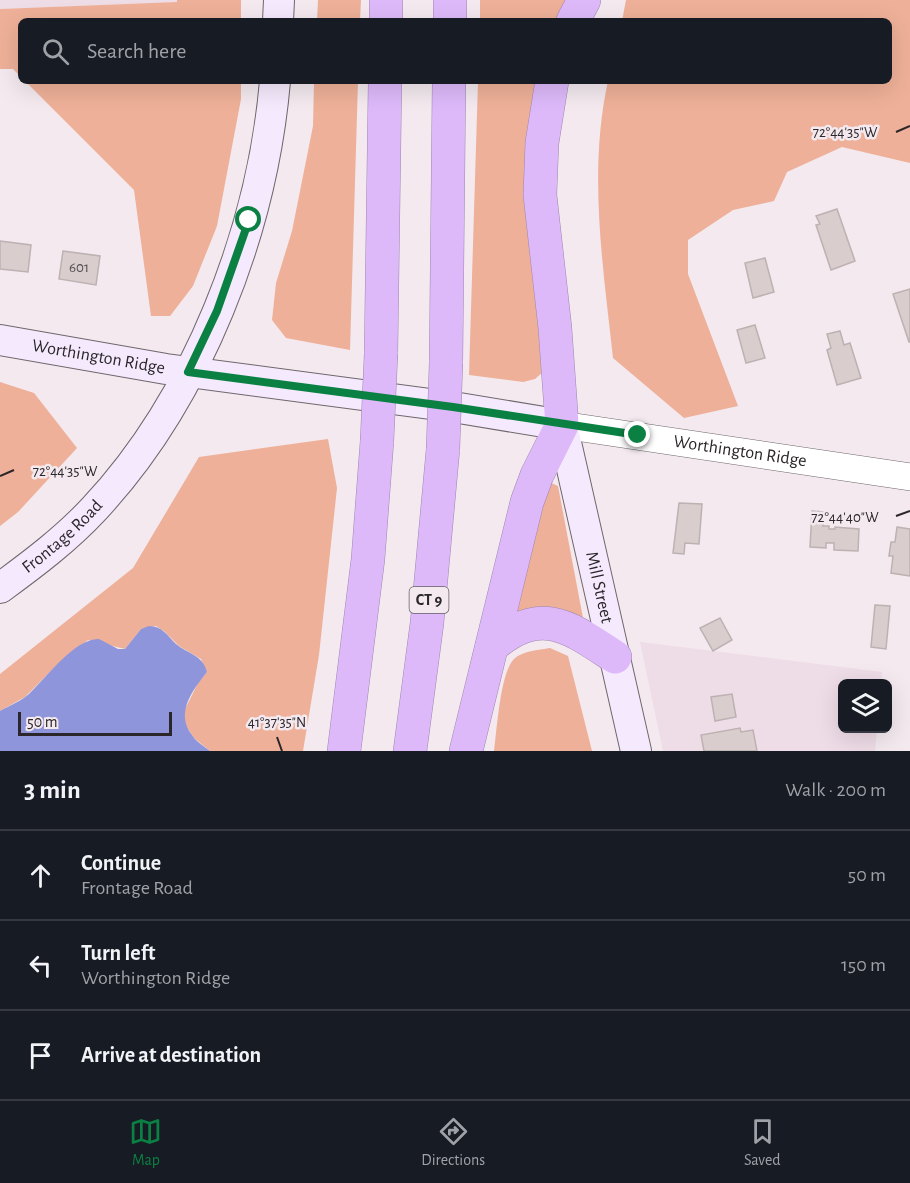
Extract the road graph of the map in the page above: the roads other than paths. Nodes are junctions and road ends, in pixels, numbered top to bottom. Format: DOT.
graph roads {
  1 [pos="279,0"];
  2 [pos="386,0"];
  3 [pos="450,0"];
  4 [pos="584,0"];
  5 [pos="278,18"];
  6 [pos="386,18"];
  7 [pos="450,18"];
  8 [pos="575,18"];
  9 [pos="275,84"];
  10 [pos="385,84"];
  11 [pos="449,84"];
  12 [pos="552,84"];
  13 [pos="0,340"];
  14 [pos="188,372"];
  15 [pos="562,425"];
  16 [pos="910,477"];
  17 [pos="0,588"];
  18 [pos="492,646"];
  19 [pos="615,657"];
  20 [pos="342,744"];
  21 [pos="410,751"];
  22 [pos="466,751"];
  23 [pos="636,751"];
  1 -- 5 [label="main road"];
  2 -- 6 [label="highway"];
  3 -- 7 [label="highway"];
  4 -- 8 [label="highway"];
  9 -- 14 [label="main road, Frontage Road"];
  10 -- 20 [label="highway, bridge"];
  11 -- 21 [label="highway, CT 9, bridge"];
  12 -- 15 [label="highway"];
  13 -- 14 [label="main road, Worthington Ridge"];
  14 -- 15 [label="main road, Worthington Ridge"];
  14 -- 17 [label="main road, Frontage Road"];
  15 -- 16 [label="street, Worthington Ridge"];
  15 -- 18 [label="highway"];
  15 -- 19 [label="main road, Mill Street"];
  18 -- 19 [label="highway"];
  18 -- 22 [label="highway"];
  19 -- 23 [label="main road, Mill Street"];
}
